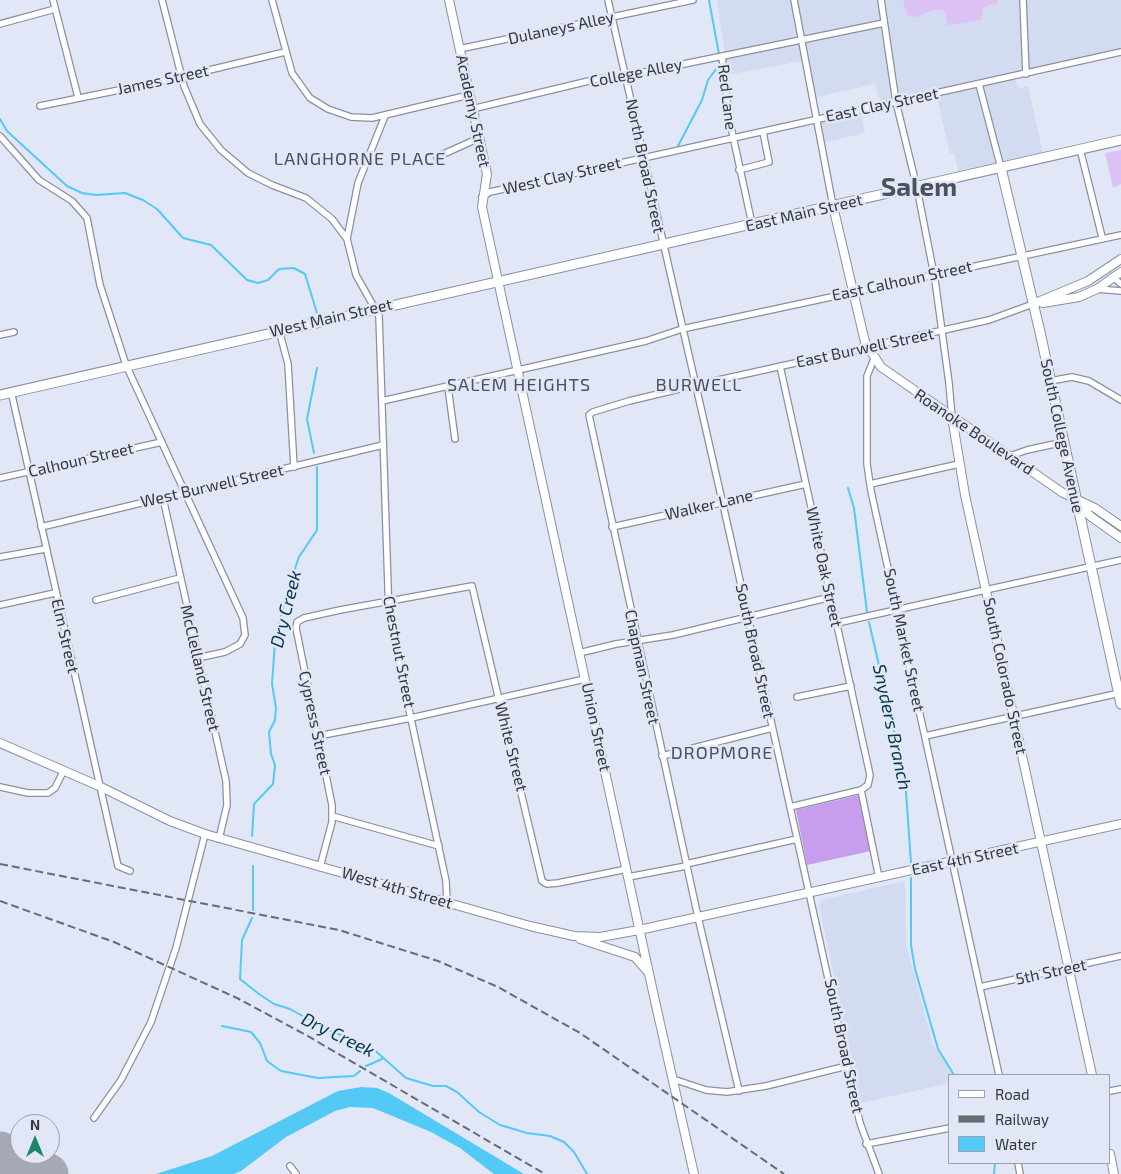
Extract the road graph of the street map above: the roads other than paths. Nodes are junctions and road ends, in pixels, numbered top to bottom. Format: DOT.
graph roads {
  1 [pos="53,0"];
  2 [pos="162,0"];
  3 [pos="272,0"];
  4 [pos="448,0"];
  5 [pos="608,0"];
  6 [pos="693,0"];
  7 [pos="794,0"];
  8 [pos="881,0"];
  9 [pos="1023,0"];
  10 [pos="55,9"];
  11 [pos="611,17"];
  12 [pos="884,23"];
  13 [pos="0,24"];
  14 [pos="801,39"];
  15 [pos="459,49"];
  16 [pos="285,52"];
  17 [pos="1121,52"];
  18 [pos="722,56"];
  19 [pos="1026,74"];
  20 [pos="625,75"];
  21 [pos="181,77"];
  22 [pos="979,84"];
  23 [pos="470,95"];
  24 [pos="78,98"];
  25 [pos="896,102"];
  26 [pos="40,106"];
  27 [pos="472,109"];
  28 [pos="385,116"];
  29 [pos="815,120"];
  30 [pos="763,132"];
  31 [pos="0,136"];
  32 [pos="479,138"];
  33 [pos="732,139"];
  34 [pos="1121,140"];
  35 [pos="1080,149"];
  36 [pos="437,157"];
  37 [pos="644,158"];
  38 [pos="1001,168"];
  39 [pos="739,170"];
  40 [pos="917,188"];
  41 [pos="482,197"];
  42 [pos="833,206"];
  43 [pos="752,224"];
  44 [pos="1121,235"];
  45 [pos="1102,237"];
  46 [pos="347,239"];
  47 [pos="662,243"];
  48 [pos="1022,255"];
  49 [pos="1121,258"];
  50 [pos="1121,272"];
  51 [pos="934,274"];
  52 [pos="1114,278"];
  53 [pos="498,281"];
  54 [pos="1121,284"];
  55 [pos="1097,289"];
  56 [pos="1121,291"];
  57 [pos="853,292"];
  58 [pos="1033,304"];
  59 [pos="376,308"];
  60 [pos="682,329"];
  61 [pos="279,330"];
  62 [pos="942,331"];
  63 [pos="14,332"];
  64 [pos="0,335"];
  65 [pos="867,348"];
  66 [pos="874,359"];
  67 [pos="126,365"];
  68 [pos="780,366"];
  69 [pos="517,371"];
  70 [pos="1050,380"];
  71 [pos="696,385"];
  72 [pos="448,387"];
  73 [pos="11,391"];
  74 [pos="0,394"];
  75 [pos="1121,400"];
  76 [pos="382,401"];
  77 [pos="952,417"];
  78 [pos="455,440"];
  79 [pos="162,442"];
  80 [pos="1064,442"];
  81 [pos="383,444"];
  82 [pos="1010,456"];
  83 [pos="959,464"];
  84 [pos="294,467"];
  85 [pos="28,472"];
  86 [pos="0,478"];
  87 [pos="806,484"];
  88 [pos="870,484"];
  89 [pos="185,493"];
  90 [pos="163,498"];
  91 [pos="1077,501"];
  92 [pos="723,503"];
  93 [pos="1121,526"];
  94 [pos="40,527"];
  95 [pos="612,527"];
  96 [pos="1121,538"];
  97 [pos="45,549"];
  98 [pos="0,557"];
  99 [pos="1121,560"];
  100 [pos="1091,568"];
  101 [pos="180,578"];
  102 [pos="986,590"];
  103 [pos="56,593"];
  104 [pos="831,598"];
  105 [pos="96,600"];
  106 [pos="387,602"];
  107 [pos="0,605"];
  108 [pos="898,610"];
  109 [pos="748,617"];
  110 [pos="837,623"];
  111 [pos="637,641"];
  112 [pos="579,653"];
  113 [pos="197,658"];
  114 [pos="585,679"];
  115 [pos="851,686"];
  116 [pos="1120,693"];
  117 [pos="498,697"];
  118 [pos="797,697"];
  119 [pos="1121,704"];
  120 [pos="1014,716"];
  121 [pos="411,718"];
  122 [pos="772,728"];
  123 [pos="318,736"];
  124 [pos="924,736"];
  125 [pos="0,743"];
  126 [pos="662,756"];
  127 [pos="64,770"];
  128 [pos="99,786"];
  129 [pos="0,787"];
  130 [pos="861,790"];
  131 [pos="790,807"];
  132 [pos="332,816"];
  133 [pos="1121,824"];
  134 [pos="204,834"];
  135 [pos="220,839"];
  136 [pos="797,839"];
  137 [pos="1041,842"];
  138 [pos="439,846"];
  139 [pos="952,861"];
  140 [pos="686,865"];
  141 [pos="320,867"];
  142 [pos="130,871"];
  143 [pos="628,873"];
  144 [pos="879,878"];
  145 [pos="809,893"];
  146 [pos="447,903"];
  147 [pos="698,917"];
  148 [pos="640,930"];
  149 [pos="574,936"];
  150 [pos="1121,956"];
  151 [pos="1069,968"];
  152 [pos="648,973"];
  153 [pos="980,987"];
  154 [pos="848,1066"];
  155 [pos="999,1074"];
  156 [pos="1092,1074"];
  157 [pos="673,1079"];
  158 [pos="739,1091"];
  159 [pos="94,1118"];
  160 [pos="948,1128"];
  161 [pos="866,1144"];
  162 [pos="1111,1159"];
  163 [pos="290,1166"];
  164 [pos="296,1174"];
  165 [pos="694,1174"];
  166 [pos="879,1174"];
  167 [pos="1114,1174"];
  1 -- 10 [label="street"];
  2 -- 21 [label="street"];
  3 -- 16 [label="street"];
  4 -- 15 [label="street, Academy Street"];
  5 -- 11 [label="street, North Broad Street"];
  6 -- 11 [label="street, Dulaneys Alley"];
  7 -- 14 [label="street"];
  8 -- 12 [label="street, South Colorado Street"];
  9 -- 19 [label="street"];
  10 -- 13 [label="street"];
  10 -- 24 [label="street"];
  11 -- 15 [label="street, Dulaneys Alley"];
  11 -- 20 [label="street, North Broad Street"];
  12 -- 14 [label="street, College Alley"];
  12 -- 25 [label="street, South Colorado Street"];
  14 -- 18 [label="street, College Alley"];
  14 -- 29 [label="street"];
  15 -- 23 [label="street, Academy Street"];
  16 -- 21 [label="street, James Street"];
  16 -- 28 [label="street"];
  17 -- 19 [label="street, East Clay Street"];
  18 -- 20 [label="street, College Alley"];
  18 -- 33 [label="street, Red Lane"];
  19 -- 22 [label="street, East Clay Street"];
  20 -- 27 [label="street, College Alley"];
  20 -- 37 [label="street, North Broad Street"];
  21 -- 24 [label="street, James Street"];
  21 -- 46 [label="street"];
  22 -- 25 [label="street, East Clay Street"];
  22 -- 38 [label="street"];
  23 -- 27 [label="street, Academy Street"];
  23 -- 28 [label="street"];
  24 -- 26 [label="street, James Street"];
  25 -- 29 [label="street, East Clay Street"];
  25 -- 40 [label="street, South Colorado Street"];
  27 -- 32 [label="street, Academy Street"];
  28 -- 46 [label="street"];
  29 -- 30 [label="street, East Clay Street"];
  29 -- 42 [label="street"];
  30 -- 33 [label="street, East Clay Street"];
  30 -- 39 [label="street"];
  31 -- 67 [label="street"];
  32 -- 36 [label="street"];
  32 -- 41 [label="street, Academy Street"];
  33 -- 37 [label="street, East Clay Street"];
  33 -- 39 [label="street, Red Lane"];
  34 -- 35 [label="main road, East Main Street"];
  35 -- 38 [label="main road, East Main Street"];
  35 -- 45 [label="street"];
  37 -- 41 [label="street, West Clay Street"];
  37 -- 47 [label="street, North Broad Street"];
  38 -- 40 [label="main road, East Main Street"];
  38 -- 48 [label="main road, South College Avenue"];
  39 -- 43 [label="street, Red Lane"];
  40 -- 42 [label="main road, East Main Street"];
  40 -- 51 [label="street, South Colorado Street"];
  41 -- 53 [label="street, Academy Street"];
  42 -- 43 [label="main road, East Main Street"];
  42 -- 57 [label="street"];
  43 -- 47 [label="main road, East Main Street"];
  44 -- 45 [label="street, East Calhoun Street"];
  45 -- 48 [label="street, East Calhoun Street"];
  46 -- 59 [label="street"];
  47 -- 53 [label="main road, West Main Street"];
  47 -- 60 [label="street, South Broad Street"];
  48 -- 51 [label="street, East Calhoun Street"];
  48 -- 58 [label="main road, South College Avenue"];
  49 -- 58 [label="street"];
  50 -- 52 [label="street"];
  51 -- 57 [label="street, East Calhoun Street"];
  51 -- 62 [label="street, South Colorado Street"];
  52 -- 54 [label="street"];
  52 -- 55 [label="street"];
  53 -- 59 [label="main road, West Main Street"];
  53 -- 69 [label="street, Union Street"];
  55 -- 56 [label="street"];
  55 -- 58 [label="street"];
  57 -- 60 [label="street, East Calhoun Street"];
  57 -- 65 [label="street"];
  58 -- 62 [label="street, East Burwell Street"];
  58 -- 70 [label="main road, South College Avenue"];
  59 -- 61 [label="main road, West Main Street"];
  59 -- 76 [label="street, Chestnut Street"];
  60 -- 69 [label="street, East Calhoun Street"];
  60 -- 71 [label="street, South Broad Street"];
  61 -- 67 [label="main road, West Main Street"];
  61 -- 84 [label="street"];
  62 -- 65 [label="street, East Burwell Street"];
  62 -- 77 [label="street, South Colorado Street"];
  63 -- 64 [label="street"];
  65 -- 66 [label="street"];
  65 -- 68 [label="street, East Burwell Street"];
  66 -- 77 [label="street, Roanoke Boulevard"];
  66 -- 88 [label="street, South Market Street"];
  67 -- 73 [label="main road, West Main Street"];
  67 -- 79 [label="street"];
  68 -- 71 [label="street, East Burwell Street"];
  68 -- 87 [label="street, White Oak Street"];
  69 -- 72 [label="street, East Calhoun Street"];
  69 -- 112 [label="street, Union Street"];
  70 -- 75 [label="street"];
  70 -- 80 [label="main road, South College Avenue"];
  71 -- 92 [label="street, South Broad Street"];
  71 -- 95 [label="street, Chapman Street"];
  72 -- 76 [label="street, East Calhoun Street"];
  72 -- 78 [label="street"];
  73 -- 74 [label="main road, West Main Street"];
  73 -- 85 [label="street, Elm Street"];
  76 -- 81 [label="street, Chestnut Street"];
  77 -- 82 [label="street, Roanoke Boulevard"];
  77 -- 83 [label="street, South Colorado Street"];
  79 -- 85 [label="street, Calhoun Street"];
  79 -- 89 [label="street"];
  80 -- 82 [label="street"];
  80 -- 91 [label="main road, South College Avenue"];
  81 -- 84 [label="street, West Burwell Street"];
  81 -- 106 [label="street, Chestnut Street"];
  82 -- 91 [label="street, Roanoke Boulevard"];
  83 -- 88 [label="street"];
  83 -- 102 [label="street, South Colorado Street"];
  84 -- 89 [label="street, West Burwell Street"];
  85 -- 86 [label="street, Calhoun Street"];
  85 -- 94 [label="street, Elm Street"];
  87 -- 92 [label="street, Walker Lane"];
  87 -- 104 [label="street, White Oak Street"];
  88 -- 108 [label="street, South Market Street"];
  89 -- 90 [label="street, West Burwell Street"];
  89 -- 113 [label="street"];
  90 -- 94 [label="street, West Burwell Street"];
  90 -- 101 [label="street, McClelland Street"];
  91 -- 93 [label="street, Roanoke Boulevard"];
  91 -- 96 [label="street, Roanoke Boulevard"];
  91 -- 100 [label="main road, South College Avenue"];
  92 -- 95 [label="street, Walker Lane"];
  92 -- 109 [label="street, South Broad Street"];
  94 -- 97 [label="street, Elm Street"];
  95 -- 111 [label="street, Chapman Street"];
  97 -- 98 [label="street"];
  97 -- 103 [label="street, Elm Street"];
  99 -- 100 [label="street"];
  100 -- 102 [label="street"];
  100 -- 116 [label="main road, South College Avenue"];
  101 -- 105 [label="street"];
  101 -- 113 [label="street, McClelland Street"];
  102 -- 108 [label="street"];
  102 -- 120 [label="street, South Colorado Street"];
  103 -- 107 [label="street"];
  103 -- 128 [label="street, Elm Street"];
  104 -- 109 [label="street"];
  104 -- 110 [label="street, White Oak Street"];
  106 -- 117 [label="street, White Street"];
  106 -- 121 [label="street, Chestnut Street"];
  106 -- 123 [label="street, Cypress Street"];
  108 -- 110 [label="street"];
  108 -- 124 [label="street, South Market Street"];
  109 -- 111 [label="street"];
  109 -- 122 [label="street, South Broad Street"];
  110 -- 115 [label="street, White Oak Street"];
  111 -- 112 [label="street"];
  111 -- 126 [label="street, Chapman Street"];
  112 -- 114 [label="street, Union Street"];
  113 -- 135 [label="street, McClelland Street"];
  114 -- 117 [label="street"];
  114 -- 143 [label="street, Union Street"];
  115 -- 118 [label="street"];
  115 -- 130 [label="street, White Oak Street"];
  116 -- 119 [label="main road, South College Avenue"];
  116 -- 120 [label="street"];
  117 -- 121 [label="street"];
  117 -- 143 [label="street, White Street"];
  120 -- 124 [label="street"];
  120 -- 137 [label="street, South Colorado Street"];
  121 -- 123 [label="street"];
  121 -- 138 [label="street, Chestnut Street"];
  122 -- 126 [label="street"];
  122 -- 131 [label="street, South Broad Street"];
  123 -- 132 [label="street, Cypress Street"];
  124 -- 139 [label="street, South Market Street"];
  125 -- 127 [label="street, West 4th Street"];
  126 -- 140 [label="street, Chapman Street"];
  127 -- 128 [label="street, West 4th Street"];
  127 -- 129 [label="street"];
  128 -- 134 [label="street, West 4th Street"];
  128 -- 142 [label="street, Elm Street"];
  130 -- 131 [label="street"];
  130 -- 144 [label="street"];
  131 -- 136 [label="street, South Broad Street"];
  132 -- 138 [label="street"];
  132 -- 141 [label="street, Cypress Street"];
  133 -- 137 [label="street, East 4th Street"];
  134 -- 135 [label="street, West 4th Street"];
  134 -- 159 [label="street"];
  135 -- 141 [label="street, West 4th Street"];
  136 -- 140 [label="street, White Street"];
  136 -- 145 [label="street, South Broad Street"];
  137 -- 139 [label="street, East 4th Street"];
  137 -- 151 [label="street, South Colorado Street"];
  138 -- 146 [label="street, Chestnut Street"];
  139 -- 144 [label="street, East 4th Street"];
  139 -- 153 [label="street, South Market Street"];
  140 -- 143 [label="street, White Street"];
  140 -- 147 [label="street, Chapman Street"];
  141 -- 146 [label="street, West 4th Street"];
  143 -- 148 [label="street, Union Street"];
  144 -- 145 [label="street, East 4th Street"];
  145 -- 147 [label="street, West 4th Street"];
  145 -- 154 [label="street, South Broad Street"];
  146 -- 149 [label="street, West 4th Street"];
  147 -- 148 [label="street, West 4th Street"];
  147 -- 158 [label="street, Chapman Street"];
  148 -- 149 [label="street, West 4th Street"];
  148 -- 152 [label="street, Union Street"];
  149 -- 152 [label="street"];
  150 -- 151 [label="street, 5th Street"];
  151 -- 153 [label="street, 5th Street"];
  151 -- 156 [label="street, South Colorado Street"];
  152 -- 157 [label="street, Union Street"];
  153 -- 155 [label="street, South Market Street"];
  154 -- 158 [label="street"];
  154 -- 161 [label="street, South Broad Street"];
  157 -- 158 [label="street"];
  157 -- 165 [label="street, Union Street"];
  160 -- 161 [label="street"];
  161 -- 166 [label="street, South Broad Street"];
  162 -- 167 [label="street"];
  163 -- 164 [label="street"];
}
